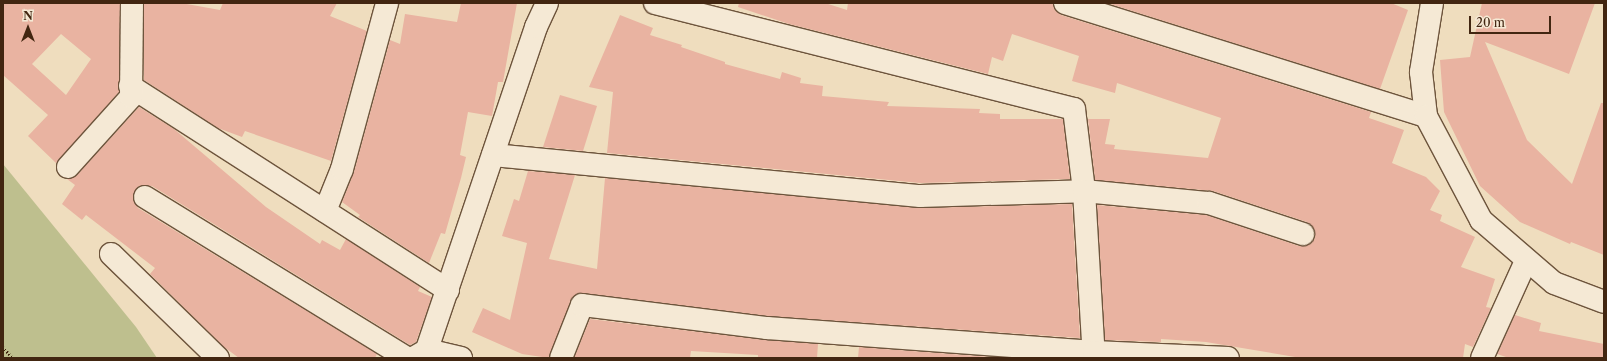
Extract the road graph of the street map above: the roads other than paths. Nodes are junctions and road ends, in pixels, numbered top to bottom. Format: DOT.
graph roads {
  1 [pos="132,3"];
  2 [pos="387,3"];
  3 [pos="547,3"];
  4 [pos="655,3"];
  5 [pos="1065,3"];
  6 [pos="1432,3"];
  7 [pos="130,86"];
  8 [pos="1426,116"];
  9 [pos="493,155"];
  10 [pos="68,167"];
  11 [pos="1084,191"];
  12 [pos="145,197"];
  13 [pos="325,211"];
  14 [pos="1303,234"];
  15 [pos="111,254"];
  16 [pos="1526,261"];
  17 [pos="448,290"];
  18 [pos="1604,302"];
  19 [pos="1094,355"];
  20 [pos="421,356"];
  21 [pos="218,358"];
  22 [pos="407,358"];
  23 [pos="461,358"];
  24 [pos="562,358"];
  25 [pos="1228,358"];
  26 [pos="1482,358"];
  1 -- 7 [label="street"];
  2 -- 13 [label="street"];
  3 -- 9 [label="street"];
  4 -- 11 [label="street"];
  5 -- 8 [label="street"];
  6 -- 8 [label="street"];
  7 -- 10 [label="street"];
  7 -- 13 [label="street"];
  8 -- 16 [label="street"];
  9 -- 11 [label="street"];
  9 -- 17 [label="street"];
  11 -- 14 [label="street"];
  11 -- 19 [label="street"];
  12 -- 22 [label="street"];
  13 -- 17 [label="street"];
  15 -- 21 [label="street"];
  16 -- 18 [label="street"];
  16 -- 26 [label="street"];
  17 -- 20 [label="street"];
  19 -- 24 [label="street"];
  19 -- 25 [label="street"];
  20 -- 23 [label="street"];
}
